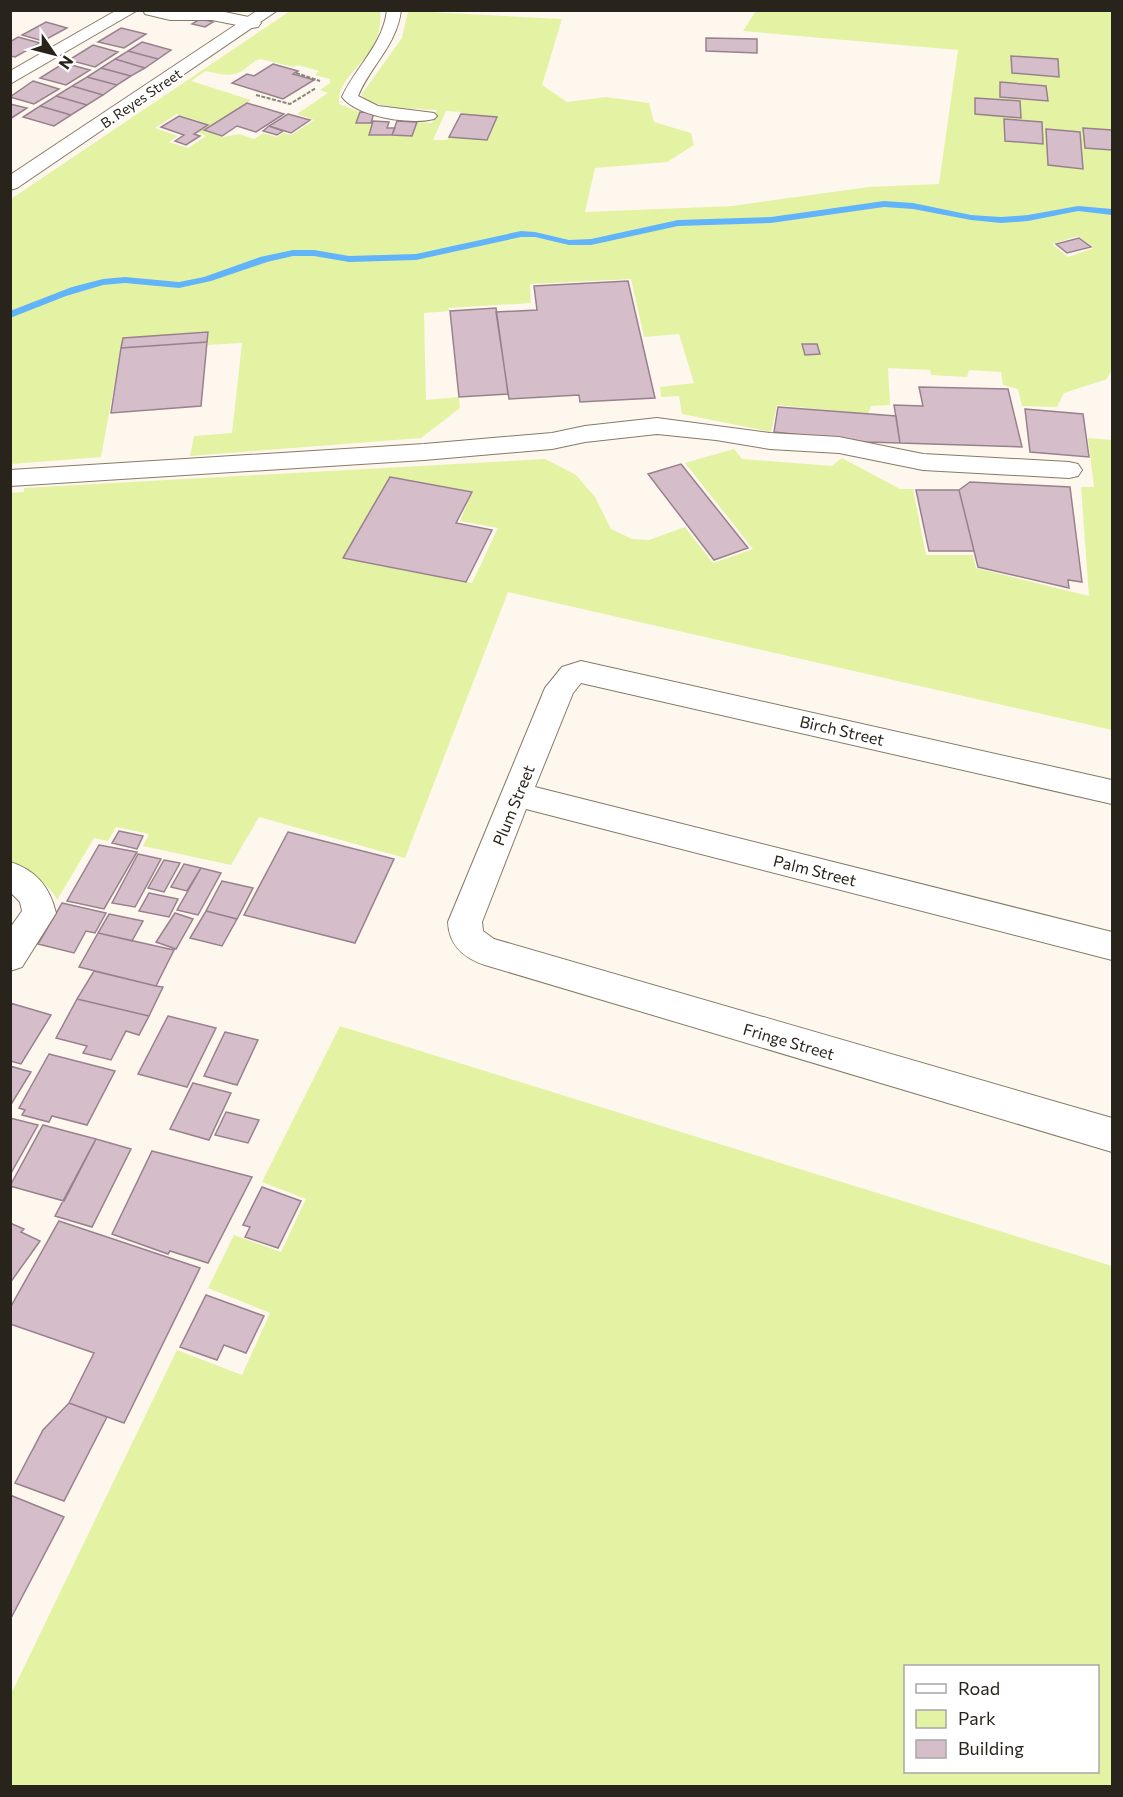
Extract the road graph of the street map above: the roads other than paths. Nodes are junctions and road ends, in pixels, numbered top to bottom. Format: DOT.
graph roads {
  1 [pos="130,10"];
  2 [pos="151,10"];
  3 [pos="270,10"];
  4 [pos="394,10"];
  5 [pos="170,15"];
  6 [pos="252,23"];
  7 [pos="229,39"];
  8 [pos="10,79"];
  9 [pos="429,116"];
  10 [pos="10,184"];
  11 [pos="1070,470"];
  12 [pos="10,478"];
  13 [pos="572,674"];
  14 [pos="1113,792"];
  15 [pos="518,795"];
  16 [pos="10,875"];
  17 [pos="468,940"];
  18 [pos="1113,946"];
  19 [pos="10,957"];
  20 [pos="1113,1136"];
  1 -- 8 [label="street"];
  2 -- 5 [label="street"];
  3 -- 6 [label="street, B. Reyes Street"];
  4 -- 9 [label="lane"];
  5 -- 6 [label="street"];
  5 -- 7 [label="street"];
  6 -- 7 [label="street, B. Reyes Street"];
  7 -- 10 [label="street, B. Reyes Street"];
  11 -- 12 [label="street"];
  13 -- 14 [label="street, Birch Street"];
  13 -- 15 [label="street, Plum Street"];
  15 -- 17 [label="street, Plum Street"];
  15 -- 18 [label="street, Palm Street"];
  16 -- 19 [label="street"];
  17 -- 20 [label="street, Fringe Street"];
}
